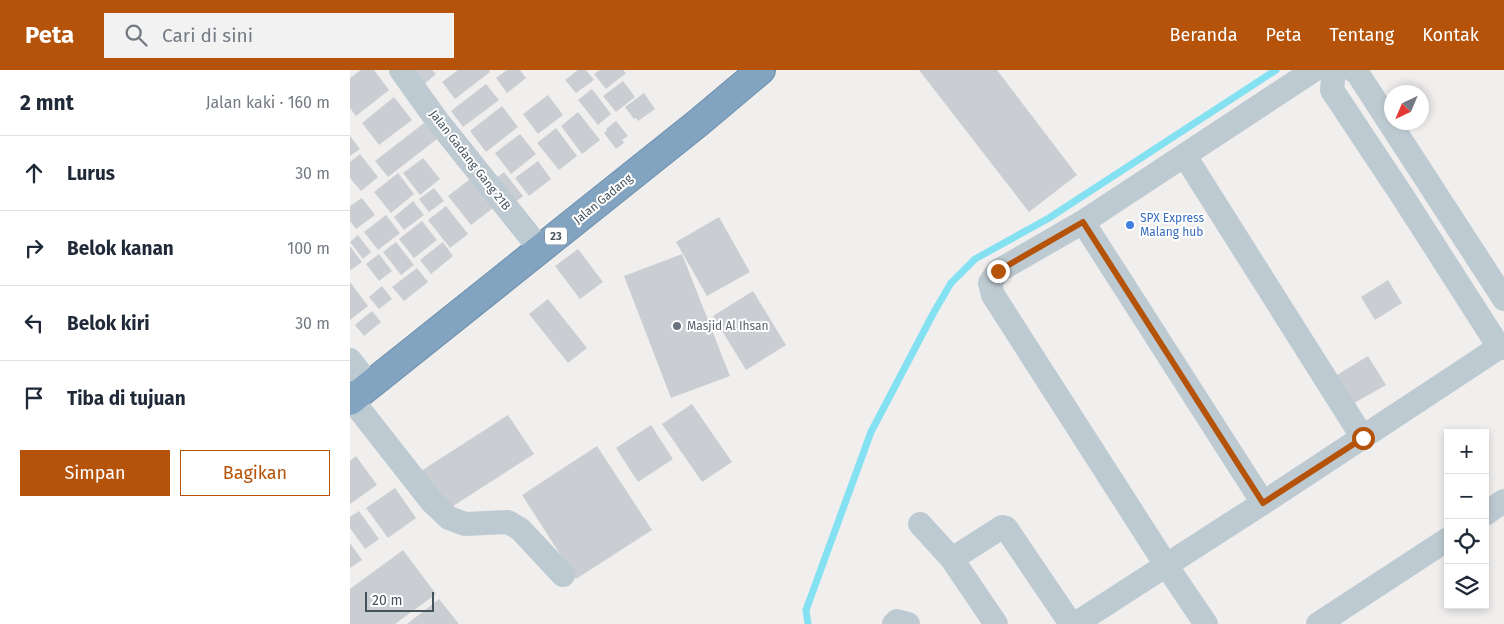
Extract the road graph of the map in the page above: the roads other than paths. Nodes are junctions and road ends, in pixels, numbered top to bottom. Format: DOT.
graph roads {
  1 [pos="401,70"];
  2 [pos="761,70"];
  3 [pos="1314,70"];
  4 [pos="1334,70"];
  5 [pos="1353,70"];
  6 [pos="1185,156"];
  7 [pos="1427,182"];
  8 [pos="1403,197"];
  9 [pos="1083,222"];
  10 [pos="540,249"];
  11 [pos="1504,299"];
  12 [pos="1502,347"];
  13 [pos="350,360"];
  14 [pos="357,396"];
  15 [pos="1363,438"];
  16 [pos="1504,501"];
  17 [pos="1263,503"];
  18 [pos="1489,511"];
  19 [pos="920,524"];
  20 [pos="1444,541"];
  21 [pos="952,559"];
  22 [pos="1166,565"];
  23 [pos="563,574"];
  24 [pos="894,624"];
  25 [pos="908,624"];
  26 [pos="996,624"];
  27 [pos="1071,624"];
  28 [pos="1075,624"];
  29 [pos="1206,624"];
  30 [pos="1318,624"];
  1 -- 10 [label="street, Jalan Gadang Gang 21B"];
  2 -- 10 [label="highway, Jalan Gadang / 23"];
  3 -- 6 [label="street"];
  4 -- 8 [label="street"];
  5 -- 7 [label="street"];
  6 -- 9 [label="street"];
  6 -- 15 [label="street"];
  7 -- 8 [label="street"];
  7 -- 11 [label="street"];
  8 -- 12 [label="street"];
  9 -- 17 [label="street"];
  9 -- 22 [label="street"];
  10 -- 14 [label="highway, Jalan Gadang / 23"];
  12 -- 15 [label="street"];
  13 -- 14 [label="street"];
  14 -- 23 [label="street"];
  15 -- 17 [label="street"];
  16 -- 18 [label="street"];
  17 -- 22 [label="street"];
  19 -- 21 [label="street"];
  20 -- 30 [label="street"];
  21 -- 26 [label="street"];
  21 -- 27 [label="street"];
  22 -- 28 [label="street"];
  22 -- 29 [label="street"];
  24 -- 25 [label="street"];
}
